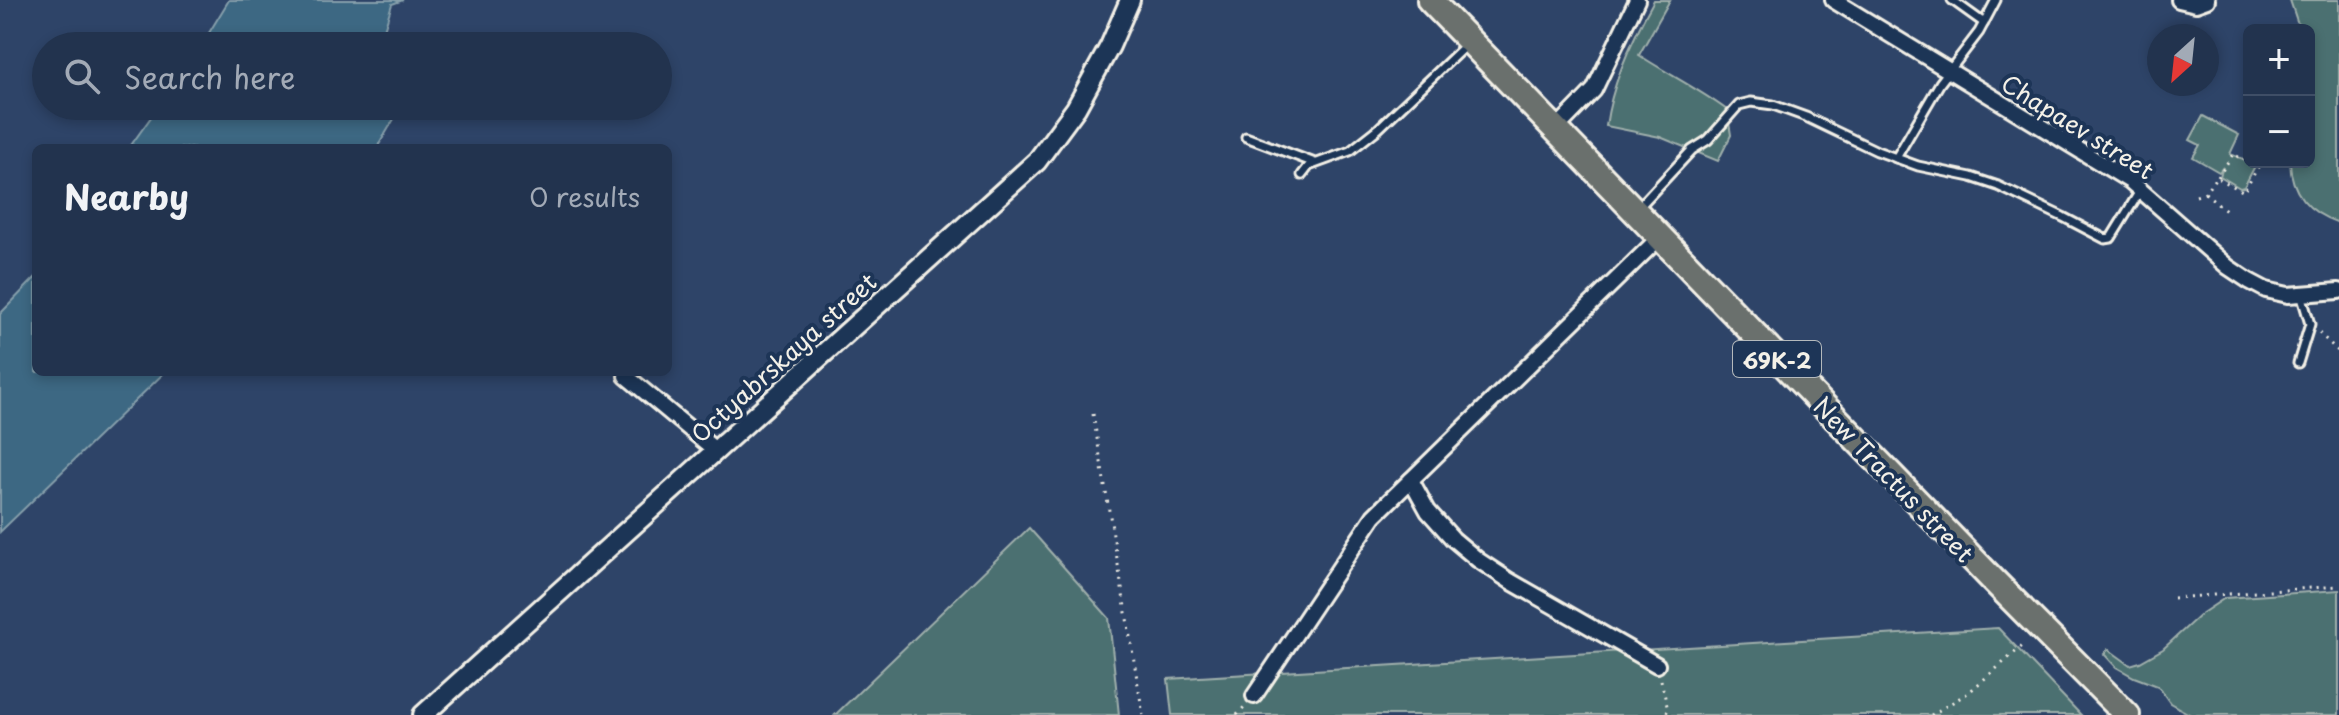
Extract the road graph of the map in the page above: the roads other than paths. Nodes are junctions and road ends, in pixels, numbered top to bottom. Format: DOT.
graph roads {
  1 [pos="1130,0"];
  2 [pos="1430,0"];
  3 [pos="1637,0"];
  4 [pos="1833,0"];
  5 [pos="1952,0"];
  6 [pos="1996,0"];
  7 [pos="2179,0"];
  8 [pos="2207,0"];
  9 [pos="1984,23"];
  10 [pos="1470,42"];
  11 [pos="1949,71"];
  12 [pos="1555,130"];
  13 [pos="1246,137"];
  14 [pos="1896,158"];
  15 [pos="1316,163"];
  16 [pos="1302,175"];
  17 [pos="2141,189"];
  18 [pos="1634,212"];
  19 [pos="1659,238"];
  20 [pos="2339,291"];
  21 [pos="2301,294"];
  22 [pos="2298,363"];
  23 [pos="626,376"];
  24 [pos="715,450"];
  25 [pos="1411,480"];
  26 [pos="1657,665"];
  27 [pos="1254,696"];
  28 [pos="423,715"];
  29 [pos="2127,715"];
  1 -- 24 [label="street, Octyabrskaya street"];
  2 -- 10 [label="main road, New Tractus street / 69К-2"];
  3 -- 12 [label="street"];
  4 -- 11 [label="street, Chapaev street"];
  5 -- 9 [label="lane"];
  6 -- 9 [label="lane"];
  7 -- 8 [label="street"];
  9 -- 11 [label="lane"];
  10 -- 12 [label="main road, New Tractus street / 69К-2"];
  10 -- 15 [label="lane"];
  11 -- 14 [label="lane"];
  11 -- 17 [label="street, Chapaev street"];
  12 -- 18 [label="main road, New Tractus street / 69К-2"];
  13 -- 15 [label="lane"];
  14 -- 17 [label="lane"];
  14 -- 18 [label="lane"];
  15 -- 16 [label="lane"];
  17 -- 21 [label="street, Chapaev street"];
  18 -- 19 [label="main road, New Tractus street / 69К-2"];
  19 -- 25 [label="street"];
  19 -- 29 [label="main road, New Tractus street / 69К-2"];
  20 -- 21 [label="street, Chapaev street"];
  21 -- 22 [label="lane"];
  23 -- 24 [label="street"];
  24 -- 28 [label="street, Octyabrskaya street"];
  25 -- 26 [label="street"];
  25 -- 27 [label="street"];
}
